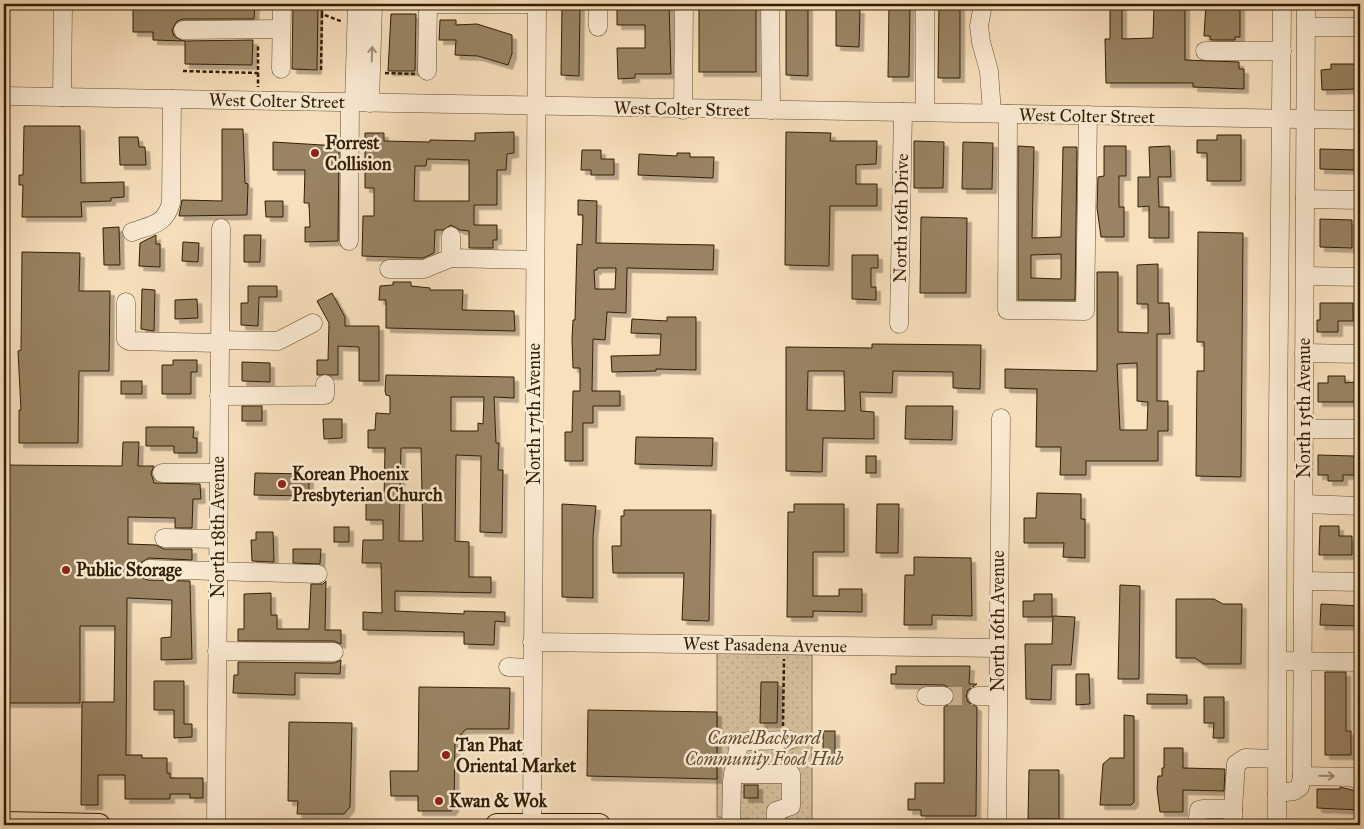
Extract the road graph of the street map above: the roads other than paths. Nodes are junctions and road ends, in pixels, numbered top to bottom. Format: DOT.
graph roads {
  1 [pos="63,4"];
  2 [pos="282,4"];
  3 [pos="356,4"];
  4 [pos="373,4"];
  5 [pos="427,4"];
  6 [pos="517,4"];
  7 [pos="537,4"];
  8 [pos="598,4"];
  9 [pos="684,4"];
  10 [pos="770,4"];
  11 [pos="925,4"];
  12 [pos="983,4"];
  13 [pos="1282,4"];
  14 [pos="1306,4"];
  15 [pos="598,27"];
  16 [pos="1306,27"];
  17 [pos="1360,27"];
  18 [pos="280,29"];
  19 [pos="184,30"];
  20 [pos="1282,51"];
  21 [pos="1205,52"];
  22 [pos="281,69"];
  23 [pos="423,73"];
  24 [pos="4,96"];
  25 [pos="62,97"];
  26 [pos="172,99"];
  27 [pos="358,102"];
  28 [pos="537,106"];
  29 [pos="683,110"];
  30 [pos="771,110"];
  31 [pos="903,112"];
  32 [pos="925,112"];
  33 [pos="1000,114"];
  34 [pos="1088,115"];
  35 [pos="1281,119"];
  36 [pos="1305,120"];
  37 [pos="1360,120"];
  38 [pos="1305,199"];
  39 [pos="1360,200"];
  40 [pos="221,228"];
  41 [pos="132,232"];
  42 [pos="451,236"];
  43 [pos="349,241"];
  44 [pos="451,258"];
  45 [pos="535,260"];
  46 [pos="389,269"];
  47 [pos="1304,276"];
  48 [pos="1360,277"];
  49 [pos="126,302"];
  50 [pos="313,323"];
  51 [pos="899,324"];
  52 [pos="219,342"];
  53 [pos="1304,353"];
  54 [pos="1360,354"];
  55 [pos="325,384"];
  56 [pos="219,396"];
  57 [pos="1001,418"];
  58 [pos="1304,429"];
  59 [pos="1360,429"];
  60 [pos="162,473"];
  61 [pos="218,473"];
  62 [pos="1304,504"];
  63 [pos="1360,506"];
  64 [pos="164,538"];
  65 [pos="217,539"];
  66 [pos="149,569"];
  67 [pos="217,572"];
  68 [pos="318,574"];
  69 [pos="1304,581"];
  70 [pos="1360,582"];
  71 [pos="532,642"];
  72 [pos="998,648"];
  73 [pos="217,651"];
  74 [pos="334,652"];
  75 [pos="1278,661"];
  76 [pos="1303,661"];
  77 [pos="1360,662"];
  78 [pos="508,667"];
  79 [pos="532,668"];
  80 [pos="926,696"];
  81 [pos="944,696"];
  82 [pos="977,696"];
  83 [pos="998,696"];
  84 [pos="786,740"];
  85 [pos="1278,759"];
  86 [pos="733,774"];
  87 [pos="1302,776"];
  88 [pos="1356,779"];
  89 [pos="1277,793"];
  90 [pos="1233,817"];
  91 [pos="4,823"];
  92 [pos="99,825"];
  93 [pos="216,825"];
  94 [pos="497,825"];
  95 [pos="532,825"];
  96 [pos="599,825"];
  97 [pos="731,825"];
  98 [pos="776,825"];
  99 [pos="997,825"];
  100 [pos="1197,825"];
  101 [pos="1278,825"];
  1 -- 25 [label="street"];
  2 -- 18 [label="street"];
  3 -- 27 [label="street"];
  27 -- 4 [label="street, one-way"];
  5 -- 6 [label="street"];
  5 -- 23 [label="street"];
  6 -- 7 [label="street"];
  7 -- 28 [label="street, North 17th Avenue"];
  8 -- 15 [label="street"];
  9 -- 29 [label="street"];
  10 -- 30 [label="street"];
  11 -- 32 [label="street"];
  12 -- 33 [label="street"];
  13 -- 20 [label="street, North 15th Avenue"];
  14 -- 16 [label="street, North 15th Avenue"];
  16 -- 17 [label="street"];
  16 -- 36 [label="street, North 15th Avenue"];
  18 -- 19 [label="street"];
  18 -- 22 [label="street"];
  20 -- 21 [label="street"];
  20 -- 35 [label="street, North 15th Avenue"];
  24 -- 25 [label="street, West Colter Street"];
  25 -- 26 [label="street, West Colter Street"];
  26 -- 27 [label="street, West Colter Street"];
  26 -- 41 [label="street"];
  27 -- 28 [label="street, West Colter Street"];
  27 -- 43 [label="street"];
  28 -- 29 [label="street, West Colter Street"];
  28 -- 45 [label="street, North 17th Avenue"];
  29 -- 30 [label="street, West Colter Street"];
  30 -- 31 [label="street, West Colter Street"];
  31 -- 32 [label="street, West Colter Street"];
  31 -- 51 [label="street, North 16th Drive"];
  32 -- 33 [label="street, West Colter Street"];
  33 -- 34 [label="street, West Colter Street"];
  33 -- 34 [label="street"];
  34 -- 35 [label="street, West Colter Street"];
  35 -- 36 [label="street, West Colter Street"];
  35 -- 75 [label="street, North 15th Avenue"];
  36 -- 37 [label="street, West Colter Street"];
  36 -- 38 [label="street, North 15th Avenue"];
  38 -- 39 [label="street"];
  38 -- 47 [label="street, North 15th Avenue"];
  40 -- 52 [label="street, North 18th Avenue"];
  42 -- 44 [label="street"];
  44 -- 45 [label="street"];
  44 -- 46 [label="street"];
  45 -- 71 [label="street, North 17th Avenue"];
  47 -- 48 [label="street"];
  47 -- 53 [label="street, North 15th Avenue"];
  49 -- 52 [label="street"];
  50 -- 52 [label="street"];
  52 -- 56 [label="street, North 18th Avenue"];
  53 -- 54 [label="street"];
  53 -- 58 [label="street, North 15th Avenue"];
  55 -- 56 [label="street"];
  56 -- 61 [label="street, North 18th Avenue"];
  57 -- 72 [label="street, North 16th Avenue"];
  58 -- 59 [label="street"];
  58 -- 62 [label="street, North 15th Avenue"];
  60 -- 61 [label="street"];
  61 -- 65 [label="street, North 18th Avenue"];
  62 -- 63 [label="street"];
  62 -- 69 [label="street, North 15th Avenue"];
  64 -- 65 [label="street"];
  65 -- 67 [label="street, North 18th Avenue"];
  66 -- 67 [label="street"];
  67 -- 68 [label="street"];
  67 -- 73 [label="street, North 18th Avenue"];
  69 -- 70 [label="street"];
  69 -- 76 [label="street, North 15th Avenue"];
  71 -- 72 [label="street, West Pasadena Avenue"];
  71 -- 79 [label="street, North 17th Avenue"];
  72 -- 83 [label="street, North 16th Avenue"];
  73 -- 74 [label="street"];
  73 -- 93 [label="street, North 18th Avenue"];
  75 -- 76 [label="street"];
  75 -- 85 [label="street, North 15th Avenue"];
  76 -- 77 [label="street"];
  76 -- 87 [label="street, North 15th Avenue"];
  78 -- 79 [label="street"];
  79 -- 95 [label="street, North 17th Avenue"];
  80 -- 81 [label="street"];
  82 -- 83 [label="street"];
  83 -- 99 [label="street, North 16th Avenue"];
  84 -- 86 [label="street"];
  85 -- 89 [label="street, North 15th Avenue"];
  85 -- 90 [label="street"];
  86 -- 97 [label="street"];
  86 -- 98 [label="street"];
  87 -- 88 [label="street, one-way"];
  87 -- 89 [label="street"];
  89 -- 101 [label="street, North 15th Avenue"];
  90 -- 100 [label="street"];
  91 -- 92 [label="main road"];
  94 -- 95 [label="main road"];
  95 -- 96 [label="main road"];
}
